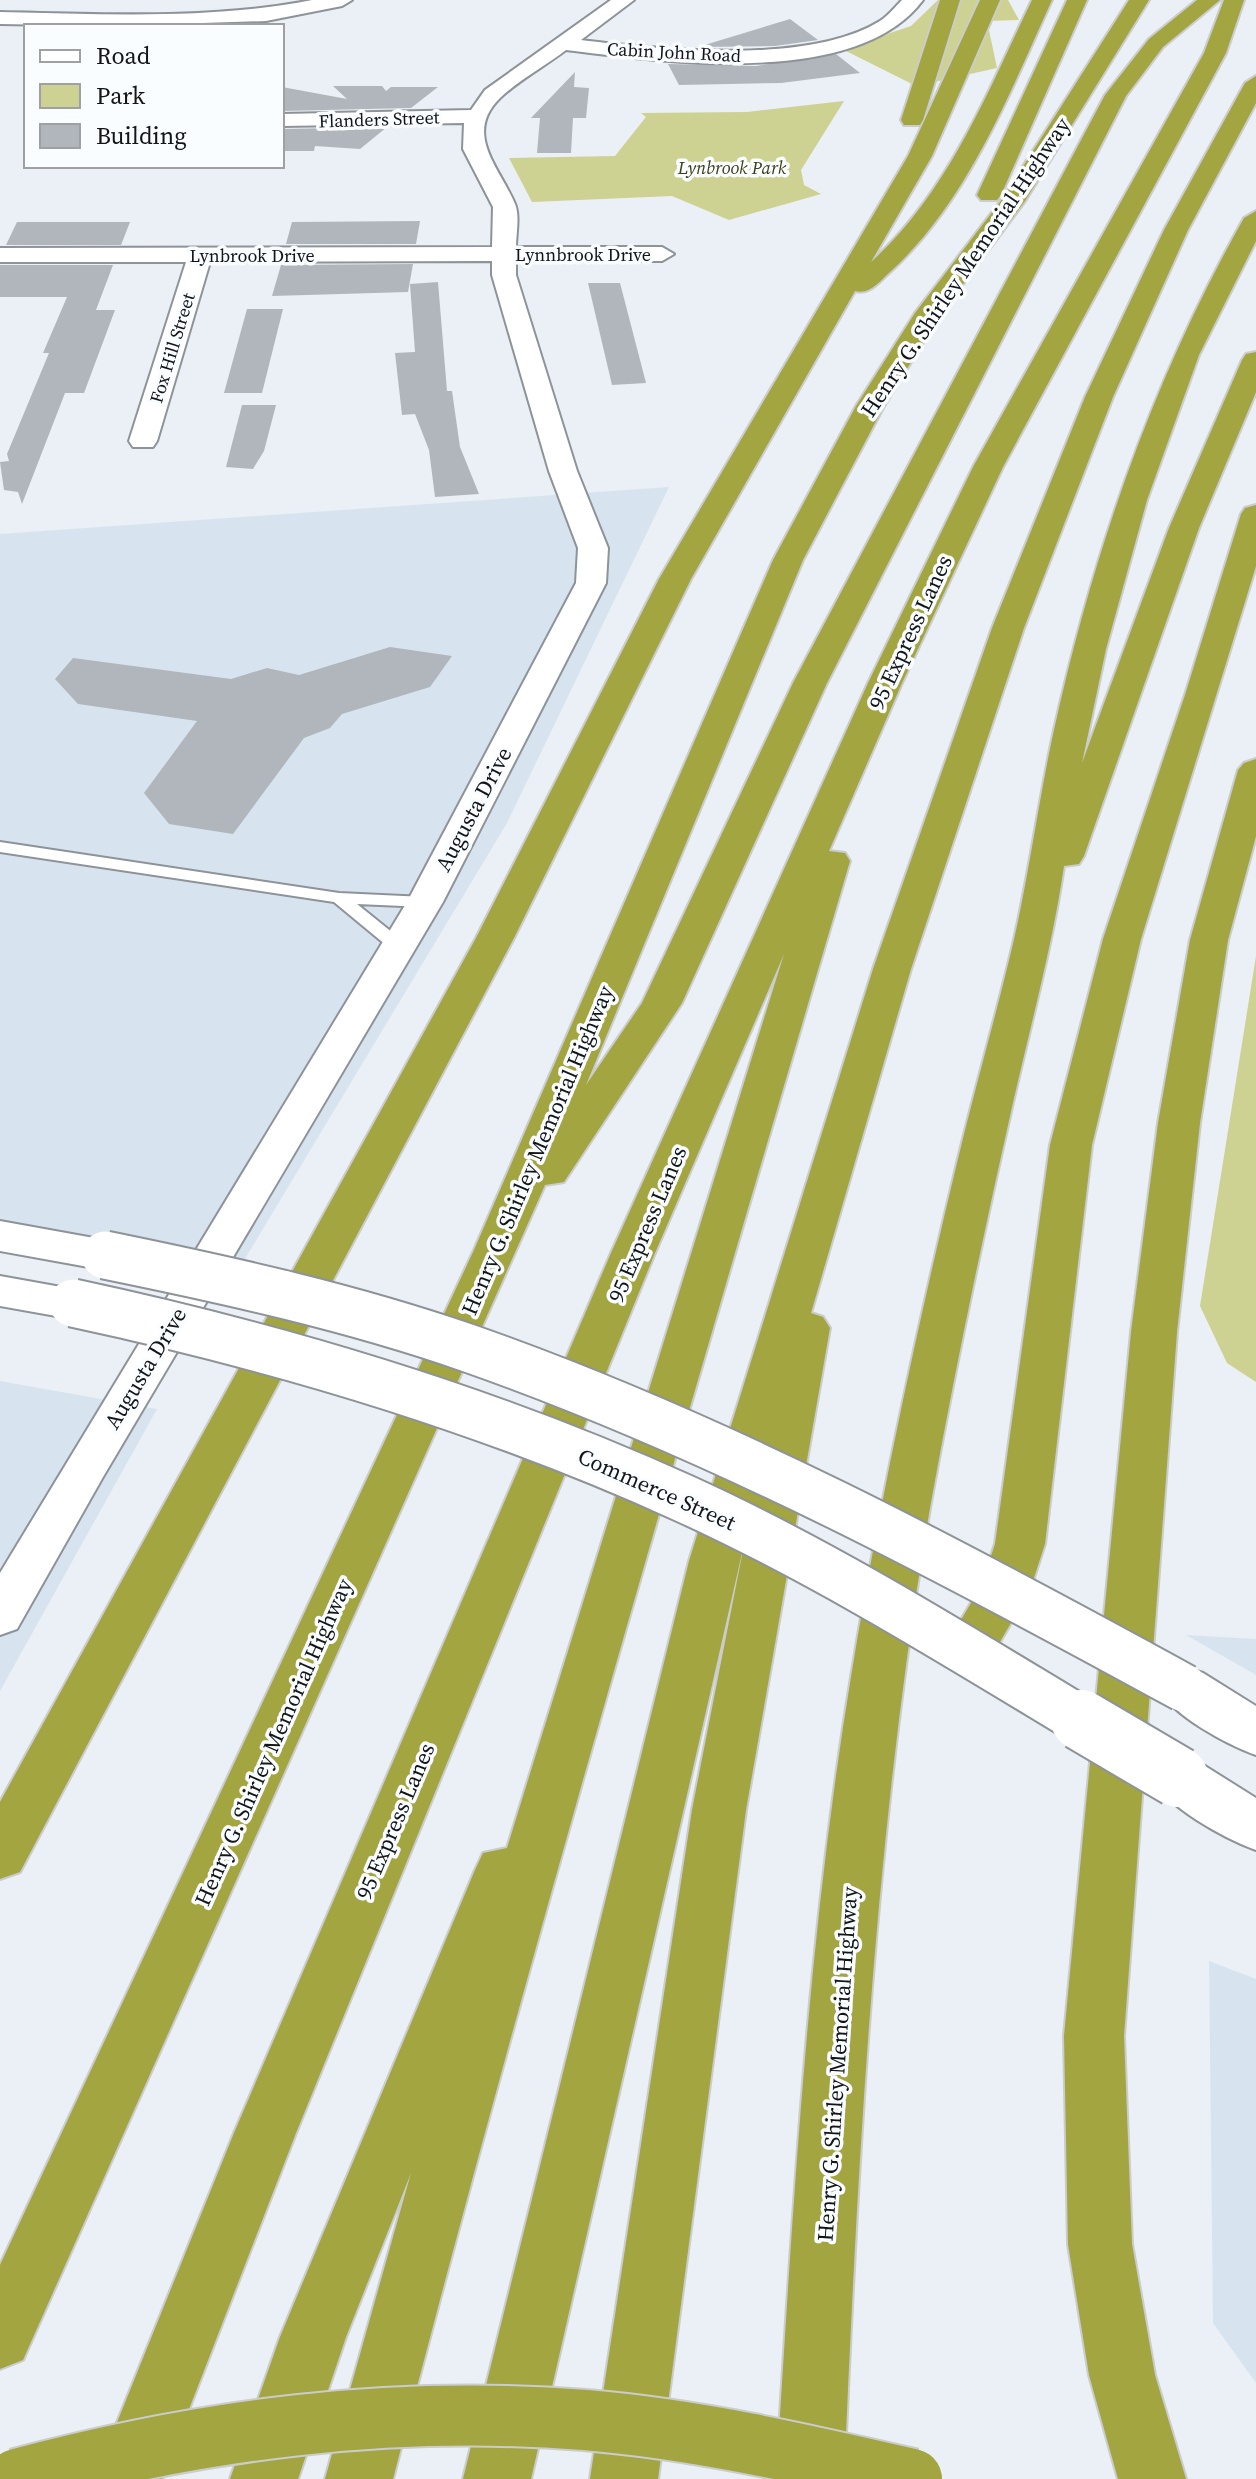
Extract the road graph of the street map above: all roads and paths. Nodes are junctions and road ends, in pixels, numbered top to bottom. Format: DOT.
graph roads {
  1 [pos="342,0"];
  2 [pos="624,0"];
  3 [pos="913,0"];
  4 [pos="950,0"];
  5 [pos="990,0"];
  6 [pos="1042,0"];
  7 [pos="1077,0"];
  8 [pos="1139,0"];
  9 [pos="1210,0"];
  10 [pos="1234,0"];
  11 [pos="80,15"];
  12 [pos="0,18"];
  13 [pos="563,44"];
  14 [pos="1256,83"];
  15 [pos="477,116"];
  16 [pos="284,120"];
  17 [pos="1256,218"];
  18 [pos="870,240"];
  19 [pos="662,254"];
  20 [pos="0,255"];
  21 [pos="200,255"];
  22 [pos="504,255"];
  23 [pos="928,313"];
  24 [pos="830,314"];
  25 [pos="1256,360"];
  26 [pos="143,441"];
  27 [pos="1256,514"];
  28 [pos="885,683"];
  29 [pos="1256,770"];
  30 [pos="0,847"];
  31 [pos="339,898"];
  32 [pos="425,902"];
  33 [pos="1032,944"];
  34 [pos="398,946"];
  35 [pos="824,1194"];
  36 [pos="0,1236"];
  37 [pos="496,1250"];
  38 [pos="0,1291"];
  39 [pos="1005,1590"];
  40 [pos="0,1616"];
  41 [pos="968,1652"];
  42 [pos="591,1653"];
  43 [pos="1256,1733"];
  44 [pos="1256,1827"];
  45 [pos="0,1855"];
  46 [pos="0,2337"];
  47 [pos="17,2479"];
  48 [pos="128,2479"];
  49 [pos="264,2479"];
  50 [pos="359,2479"];
  51 [pos="497,2479"];
  52 [pos="624,2479"];
  53 [pos="810,2479"];
  54 [pos="912,2479"];
  55 [pos="1152,2479"];
  1 -- 11 [label="street"];
  2 -- 13 [label="street"];
  3 -- 13 [label="street, Cabin John Road"];
  4 -- 18 [label="highway"];
  5 -- 18 [label="highway"];
  6 -- 24 [label="highway"];
  7 -- 23 [label="highway"];
  8 -- 23 [label="highway, Henry G. Shirley Memorial Highway"];
  9 -- 37 [label="highway"];
  10 -- 28 [label="highway, 95 Express Lanes"];
  11 -- 12 [label="street"];
  13 -- 15 [label="street"];
  14 -- 35 [label="highway"];
  15 -- 16 [label="street, Flanders Street"];
  15 -- 22 [label="street, Augusta Drive"];
  17 -- 33 [label="highway, Henry G. Shirley Memorial Highway"];
  18 -- 24 [label="highway"];
  19 -- 22 [label="street, Lynnbrook Drive"];
  20 -- 21 [label="street, Lynbrook Drive"];
  21 -- 22 [label="street, Lynbrook Drive"];
  21 -- 26 [label="street, Fox Hill Street"];
  22 -- 32 [label="street, Augusta Drive"];
  23 -- 37 [label="highway, Henry G. Shirley Memorial Highway"];
  24 -- 45 [label="highway"];
  25 -- 33 [label="highway"];
  27 -- 39 [label="highway"];
  28 -- 42 [label="highway"];
  28 -- 48 [label="highway, 95 Express Lanes"];
  29 -- 55 [label="highway"];
  30 -- 31 [label="lane"];
  31 -- 32 [label="lane"];
  31 -- 34 [label="lane"];
  32 -- 34 [label="street, Augusta Drive"];
  33 -- 53 [label="highway, Henry G. Shirley Memorial Highway"];
  34 -- 40 [label="street, Augusta Drive"];
  35 -- 51 [label="highway"];
  35 -- 52 [label="highway"];
  36 -- 39 [label="main road, bridge"];
  37 -- 46 [label="highway, Henry G. Shirley Memorial Highway"];
  38 -- 41 [label="main road, Commerce Street, bridge"];
  39 -- 41 [label="highway"];
  39 -- 43 [label="main road, bridge"];
  41 -- 44 [label="main road, Commerce Street, bridge"];
  42 -- 49 [label="highway"];
  42 -- 50 [label="highway"];
  47 -- 54 [label="highway, bridge"];
}
